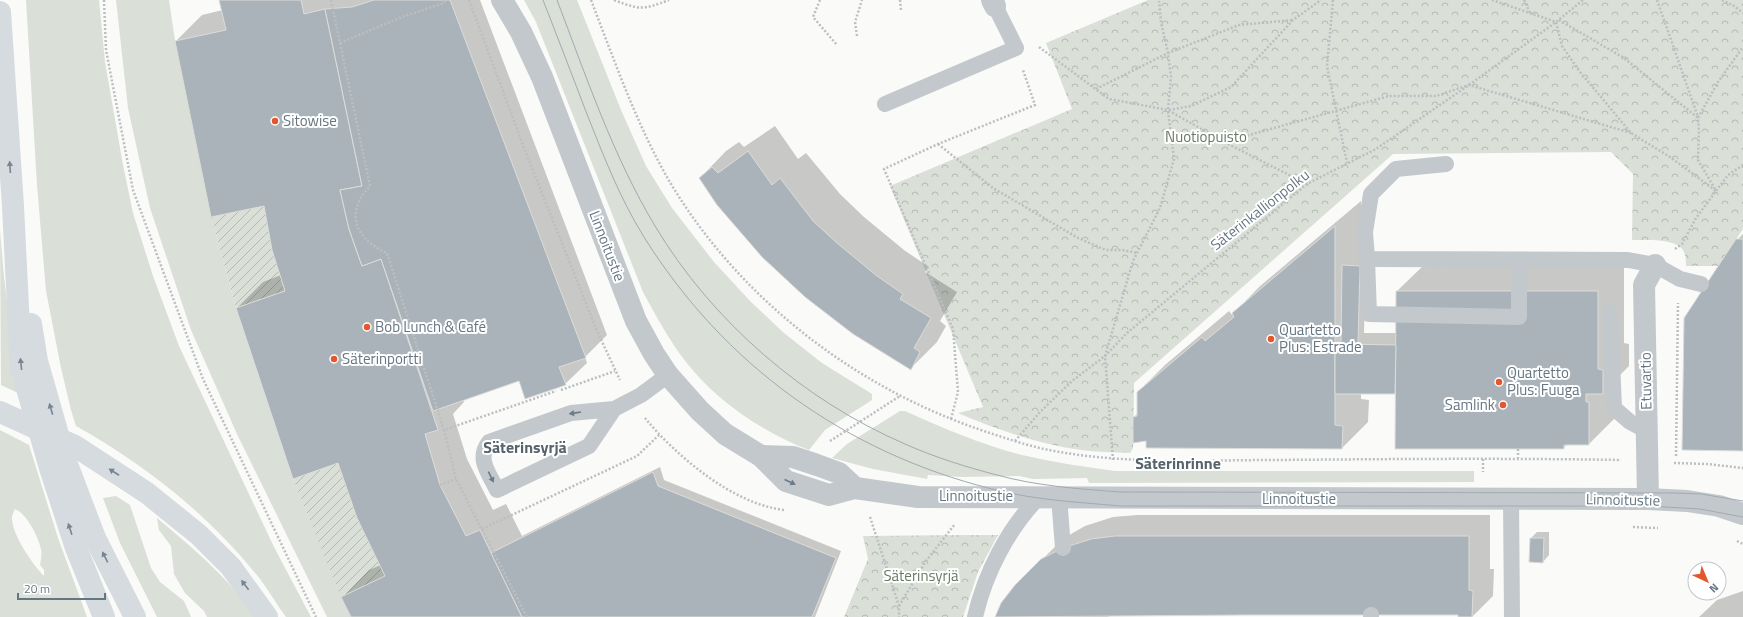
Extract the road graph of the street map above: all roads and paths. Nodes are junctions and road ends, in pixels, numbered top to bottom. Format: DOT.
graph roads {
  1 [pos="104,0"];
  2 [pos="331,0"];
  3 [pos="446,0"];
  4 [pos="469,0"];
  5 [pos="502,0"];
  6 [pos="590,0"];
  7 [pos="614,0"];
  8 [pos="669,0"];
  9 [pos="820,0"];
  10 [pos="862,0"];
  11 [pos="900,0"];
  12 [pos="1321,0"];
  13 [pos="1333,0"];
  14 [pos="1492,0"];
  15 [pos="1524,0"];
  16 [pos="1583,0"];
  17 [pos="1657,0"];
  18 [pos="1722,0"];
  19 [pos="1159,1"];
  20 [pos="994,3"];
  21 [pos="901,10"];
  22 [pos="0,12"];
  23 [pos="1530,13"];
  24 [pos="1743,13"];
  25 [pos="1293,20"];
  26 [pos="1559,20"];
  27 [pos="1556,22"];
  28 [pos="857,36"];
  29 [pos="1036,40"];
  30 [pos="340,43"];
  31 [pos="837,45"];
  32 [pos="1016,48"];
  33 [pos="1743,48"];
  34 [pos="1168,53"];
  35 [pos="1469,85"];
  36 [pos="1096,89"];
  37 [pos="885,104"];
  38 [pos="1168,110"];
  39 [pos="1337,111"];
  40 [pos="1698,118"];
  41 [pos="1631,133"];
  42 [pos="1224,142"];
  43 [pos="938,144"];
  44 [pos="1347,163"];
  45 [pos="1446,164"];
  46 [pos="1743,165"];
  47 [pos="1306,184"];
  48 [pos="1716,191"];
  49 [pos="13,206"];
  50 [pos="1138,253"];
  51 [pos="1367,260"];
  52 [pos="1519,260"];
  53 [pos="1655,265"];
  54 [pos="1680,279"];
  55 [pos="1701,284"];
  56 [pos="1610,312"];
  57 [pos="597,331"];
  58 [pos="1104,356"];
  59 [pos="668,375"];
  60 [pos="614,409"];
  61 [pos="0,412"];
  62 [pos="951,419"];
  63 [pos="444,430"];
  64 [pos="1647,431"];
  65 [pos="659,435"];
  66 [pos="1014,441"];
  67 [pos="1518,449"];
  68 [pos="1518,458"];
  69 [pos="1113,460"];
  70 [pos="1647,461"];
  71 [pos="1676,463"];
  72 [pos="1743,468"];
  73 [pos="456,479"];
  74 [pos="440,485"];
  75 [pos="1049,497"];
  76 [pos="1512,499"];
  77 [pos="1648,499"];
  78 [pos="1743,514"];
  79 [pos="870,517"];
  80 [pos="960,518"];
  81 [pos="482,529"];
  82 [pos="1063,548"];
  83 [pos="899,606"];
  84 [pos="104,617"];
  85 [pos="135,617"];
  86 [pos="267,617"];
  87 [pos="316,617"];
  88 [pos="900,617"];
  89 [pos="975,617"];
  90 [pos="1512,617"];
  1 -- 87 [label="path"];
  2 -- 30 [label="path"];
  3 -- 30 [label="path"];
  4 -- 57 [label="path"];
  5 -- 59 [label="street, Linnoitustie"];
  6 -- 62 [label="path"];
  7 -- 8 [label="path"];
  9 -- 31 [label="path"];
  10 -- 28 [label="path"];
  11 -- 21 [label="path"];
  12 -- 25 [label="path"];
  13 -- 39 [label="path"];
  14 -- 23 [label="path"];
  15 -- 23 [label="path"];
  16 -- 26 [label="path, Säterinkallionpolku"];
  17 -- 40 [label="path"];
  18 -- 24 [label="path"];
  19 -- 34 [label="path"];
  20 -- 32 [label="lane"];
  49 -- 22 [label="highway, one-way"];
  23 -- 27 [label="path"];
  25 -- 34 [label="path"];
  25 -- 38 [label="path"];
  26 -- 27 [label="path, Säterinkallionpolku"];
  26 -- 40 [label="path"];
  27 -- 35 [label="path, Säterinkallionpolku"];
  27 -- 41 [label="path"];
  29 -- 36 [label="path"];
  30 -- 63 [label="path"];
  32 -- 37 [label="lane"];
  32 -- 43 [label="path"];
  33 -- 40 [label="path"];
  34 -- 36 [label="path"];
  34 -- 38 [label="path"];
  35 -- 39 [label="path"];
  35 -- 41 [label="path"];
  35 -- 44 [label="path, Säterinkallionpolku"];
  36 -- 38 [label="path"];
  38 -- 42 [label="path"];
  38 -- 50 [label="path"];
  39 -- 42 [label="path"];
  39 -- 44 [label="path"];
  40 -- 48 [label="path"];
  41 -- 48 [label="path"];
  42 -- 47 [label="path"];
  43 -- 50 [label="path"];
  43 -- 62 [label="path"];
  44 -- 47 [label="path, Säterinkallionpolku"];
  45 -- 51 [label="lane"];
  46 -- 48 [label="path"];
  47 -- 58 [label="path, Säterinkallionpolku"];
  48 -- 53 [label="path"];
  84 -- 49 [label="highway, one-way"];
  85 -- 49 [label="highway, one-way"];
  50 -- 58 [label="path"];
  51 -- 52 [label="lane"];
  51 -- 52 [label="lane"];
  52 -- 53 [label="lane"];
  53 -- 54 [label="lane"];
  53 -- 64 [label="street, Etuvartio"];
  54 -- 55 [label="lane"];
  54 -- 71 [label="path"];
  56 -- 64 [label="lane"];
  58 -- 66 [label="path, Säterinkallionpolku"];
  58 -- 69 [label="path"];
  59 -- 60 [label="lane"];
  59 -- 75 [label="street, Linnoitustie"];
  60 -- 60 [label="lane, one-way"];
  86 -- 61 [label="highway, one-way"];
  62 -- 66 [label="path"];
  64 -- 70 [label="street, Etuvartio"];
  65 -- 81 [label="path"];
  66 -- 69 [label="path"];
  67 -- 68 [label="path"];
  68 -- 69 [label="path"];
  68 -- 70 [label="path"];
  70 -- 71 [label="path"];
  70 -- 77 [label="street, Etuvartio"];
  71 -- 72 [label="path"];
  73 -- 74 [label="path"];
  75 -- 76 [label="street, Linnoitustie"];
  75 -- 82 [label="lane"];
  75 -- 89 [label="lane"];
  76 -- 77 [label="street, Linnoitustie"];
  76 -- 90 [label="lane"];
  77 -- 78 [label="street, Linnoitustie"];
  79 -- 83 [label="path"];
  80 -- 83 [label="path"];
  83 -- 88 [label="path"];
}
